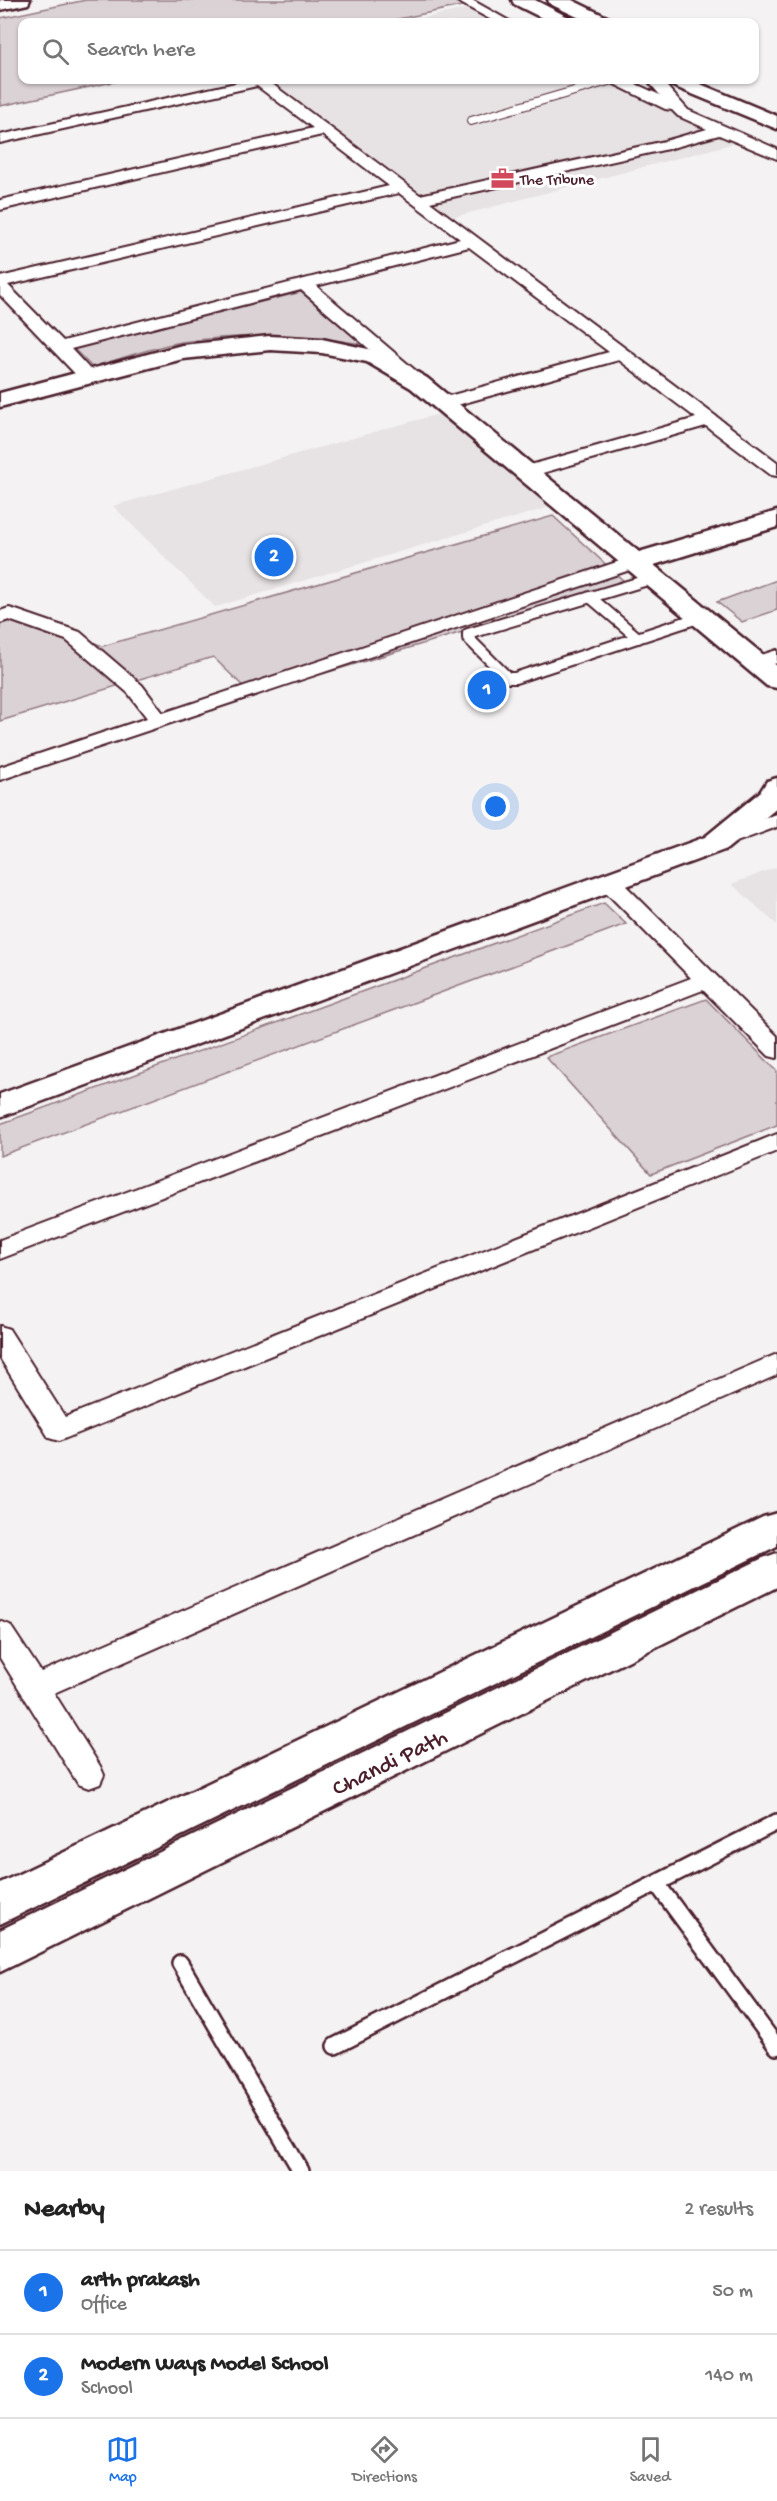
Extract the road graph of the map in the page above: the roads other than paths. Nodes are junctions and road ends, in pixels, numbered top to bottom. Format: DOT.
graph roads {
  1 [pos="21,0"];
  2 [pos="462,0"];
  3 [pos="557,0"];
  4 [pos="523,1"];
  5 [pos="0,4"];
  6 [pos="496,18"];
  7 [pos="508,18"];
  8 [pos="555,18"];
  9 [pos="594,18"];
  10 [pos="241,84"];
  11 [pos="264,84"];
  12 [pos="598,84"];
  13 [pos="625,84"];
  14 [pos="658,84"];
  15 [pos="684,84"];
  16 [pos="725,84"];
  17 [pos="777,107"];
  18 [pos="683,113"];
  19 [pos="471,121"];
  20 [pos="777,123"];
  21 [pos="325,130"];
  22 [pos="719,130"];
  23 [pos="0,139"];
  24 [pos="777,155"];
  25 [pos="402,188"];
  26 [pos="418,200"];
  27 [pos="0,205"];
  28 [pos="472,241"];
  29 [pos="0,284"];
  30 [pos="304,284"];
  31 [pos="60,347"];
  32 [pos="622,354"];
  33 [pos="88,376"];
  34 [pos="419,383"];
  35 [pos="0,400"];
  36 [pos="444,403"];
  37 [pos="709,420"];
  38 [pos="777,471"];
  39 [pos="526,472"];
  40 [pos="777,519"];
  41 [pos="645,570"];
  42 [pos="590,597"];
  43 [pos="0,617"];
  44 [pos="701,617"];
  45 [pos="638,638"];
  46 [pos="767,659"];
  47 [pos="777,680"];
  48 [pos="160,722"];
  49 [pos="0,774"];
  50 [pos="777,787"];
  51 [pos="777,820"];
  52 [pos="716,843"];
  53 [pos="609,882"];
  54 [pos="707,980"];
  55 [pos="777,1050"];
  56 [pos="0,1106"];
  57 [pos="777,1142"];
  58 [pos="0,1250"];
  59 [pos="0,1336"];
  60 [pos="777,1364"];
  61 [pos="777,1528"];
  62 [pos="777,1569"];
  63 [pos="0,1633"];
  64 [pos="33,1689"];
  65 [pos="89,1775"];
  66 [pos="777,1822"];
  67 [pos="657,1884"];
  68 [pos="0,1904"];
  69 [pos="2,1952"];
  70 [pos="180,1963"];
  71 [pos="776,2043"];
  72 [pos="335,2046"];
  73 [pos="301,2171"];
  1 -- 5 [label="street"];
  2 -- 6 [label="street"];
  3 -- 9 [label="street"];
  4 -- 7 [label="street"];
  4 -- 8 [label="street"];
  10 -- 23 [label="street"];
  11 -- 21 [label="street"];
  12 -- 19 [label="lane"];
  13 -- 18 [label="street"];
  14 -- 18 [label="street"];
  15 -- 20 [label="street"];
  16 -- 17 [label="street"];
  18 -- 22 [label="street"];
  21 -- 25 [label="street"];
  21 -- 27 [label="street"];
  22 -- 24 [label="street"];
  22 -- 26 [label="street"];
  25 -- 26 [label="street"];
  25 -- 29 [label="street"];
  26 -- 28 [label="street"];
  28 -- 30 [label="street"];
  28 -- 32 [label="street"];
  29 -- 31 [label="street"];
  30 -- 31 [label="street"];
  30 -- 34 [label="street"];
  31 -- 33 [label="street"];
  32 -- 36 [label="street"];
  32 -- 37 [label="street"];
  33 -- 34 [label="street"];
  33 -- 35 [label="street"];
  34 -- 36 [label="street"];
  36 -- 39 [label="street"];
  37 -- 38 [label="street"];
  37 -- 39 [label="street"];
  39 -- 41 [label="street"];
  40 -- 41 [label="street"];
  41 -- 42 [label="lane"];
  41 -- 44 [label="street"];
  41 -- 48 [label="street"];
  42 -- 45 [label="lane"];
  42 -- 45 [label="lane"];
  43 -- 48 [label="street"];
  44 -- 45 [label="lane"];
  44 -- 46 [label="street"];
  46 -- 47 [label="street"];
  48 -- 49 [label="street"];
  50 -- 52 [label="street"];
  51 -- 52 [label="street"];
  52 -- 53 [label="street"];
  53 -- 54 [label="street"];
  53 -- 56 [label="street"];
  54 -- 55 [label="street"];
  54 -- 58 [label="street"];
  57 -- 59 [label="street"];
  60 -- 64 [label="street"];
  61 -- 68 [label="street, Chandi Path"];
  62 -- 69 [label="street, Chandi Path"];
  63 -- 64 [label="street"];
  64 -- 65 [label="street"];
  66 -- 67 [label="lane"];
  67 -- 71 [label="lane"];
  67 -- 72 [label="lane"];
  70 -- 73 [label="lane"];
}
